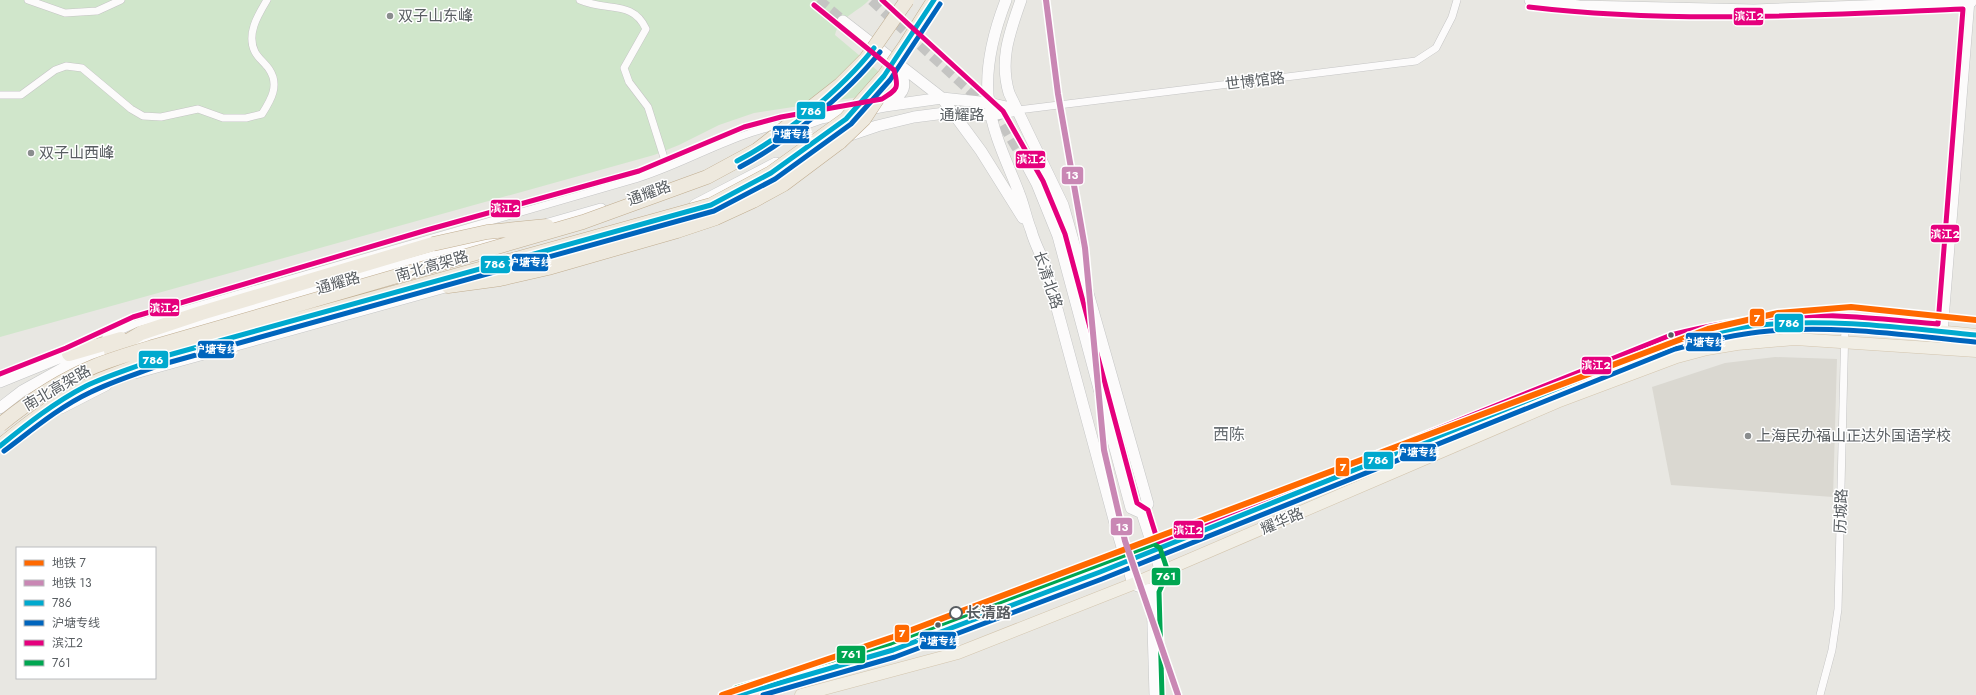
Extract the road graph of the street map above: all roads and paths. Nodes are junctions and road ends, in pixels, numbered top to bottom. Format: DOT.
graph roads {
  1 [pos="28,0"];
  2 [pos="121,0"];
  3 [pos="267,0"];
  4 [pos="580,0"];
  5 [pos="907,0"];
  6 [pos="934,0"];
  7 [pos="1006,0"];
  8 [pos="1021,0"];
  9 [pos="1457,0"];
  10 [pos="1530,0"];
  11 [pos="1971,1"];
  12 [pos="843,21"];
  13 [pos="906,46"];
  14 [pos="900,66"];
  15 [pos="0,95"];
  16 [pos="942,98"];
  17 [pos="989,103"];
  18 [pos="885,106"];
  19 [pos="1018,110"];
  20 [pos="953,112"];
  21 [pos="991,115"];
  22 [pos="821,118"];
  23 [pos="1022,156"];
  24 [pos="667,167"];
  25 [pos="583,222"];
  26 [pos="1031,232"];
  27 [pos="448,286"];
  28 [pos="1845,324"];
  29 [pos="1944,332"];
  30 [pos="140,333"];
  31 [pos="1976,334"];
  32 [pos="1845,341"];
  33 [pos="111,351"];
  34 [pos="1976,351"];
  35 [pos="69,354"];
  36 [pos="0,382"];
  37 [pos="0,408"];
  38 [pos="0,425"];
  39 [pos="0,446"];
  40 [pos="0,452"];
  41 [pos="1142,513"];
  42 [pos="1154,551"];
  43 [pos="1127,561"];
  44 [pos="1161,572"];
  45 [pos="1134,584"];
  46 [pos="1152,591"];
  47 [pos="738,695"];
  48 [pos="801,695"];
  49 [pos="1155,695"];
  50 [pos="1820,695"];
  1 -- 2 [label="street"];
  3 -- 15 [label="street"];
  4 -- 24 [label="street"];
  5 -- 25 [label="highway, 南北高架路, bridge"];
  6 -- 13 [label="highway, 南北高架路, bridge"];
  7 -- 17 [label="street, 长清北路"];
  8 -- 19 [label="street"];
  9 -- 19 [label="street, 世博馆路"];
  10 -- 11 [label="street"];
  11 -- 29 [label="street"];
  12 -- 14 [label="street"];
  13 -- 27 [label="highway, bridge"];
  13 -- 39 [label="highway, 南北高架路, bridge"];
  14 -- 16 [label="street"];
  14 -- 18 [label="street"];
  16 -- 17 [label="street, 通耀路"];
  16 -- 18 [label="street, 通耀路"];
  16 -- 20 [label="street"];
  17 -- 19 [label="street, 通耀路"];
  17 -- 21 [label="street, 长清北路"];
  18 -- 22 [label="street, 通耀路"];
  19 -- 21 [label="street, 通耀路"];
  19 -- 41 [label="street"];
  20 -- 21 [label="street, 通耀路"];
  20 -- 26 [label="street"];
  20 -- 27 [label="street, 通耀路"];
  21 -- 26 [label="street, 长清北路"];
  22 -- 24 [label="street"];
  22 -- 33 [label="street, 通耀路"];
  23 -- 41 [label="street"];
  24 -- 35 [label="street"];
  25 -- 30 [label="highway, bridge"];
  25 -- 38 [label="highway, 南北高架路, bridge"];
  26 -- 43 [label="street, 长清北路"];
  27 -- 40 [label="street, 通耀路"];
  28 -- 29 [label="main road, 耀华路"];
  28 -- 32 [label="street, 历城路"];
  28 -- 42 [label="main road, 耀华路"];
  29 -- 31 [label="main road, 耀华路"];
  30 -- 33 [label="highway"];
  30 -- 35 [label="highway"];
  32 -- 34 [label="main road, 耀华路"];
  32 -- 44 [label="main road, 耀华路"];
  32 -- 50 [label="street, 历城路"];
  33 -- 37 [label="street, 通耀路"];
  35 -- 36 [label="street"];
  41 -- 42 [label="street"];
  42 -- 43 [label="main road, 耀华路"];
  42 -- 44 [label="street"];
  43 -- 45 [label="street"];
  43 -- 47 [label="main road, 耀华路"];
  44 -- 45 [label="main road, 耀华路"];
  44 -- 46 [label="street"];
  45 -- 46 [label="street"];
  45 -- 48 [label="main road, 耀华路"];
  46 -- 49 [label="street"];
}
